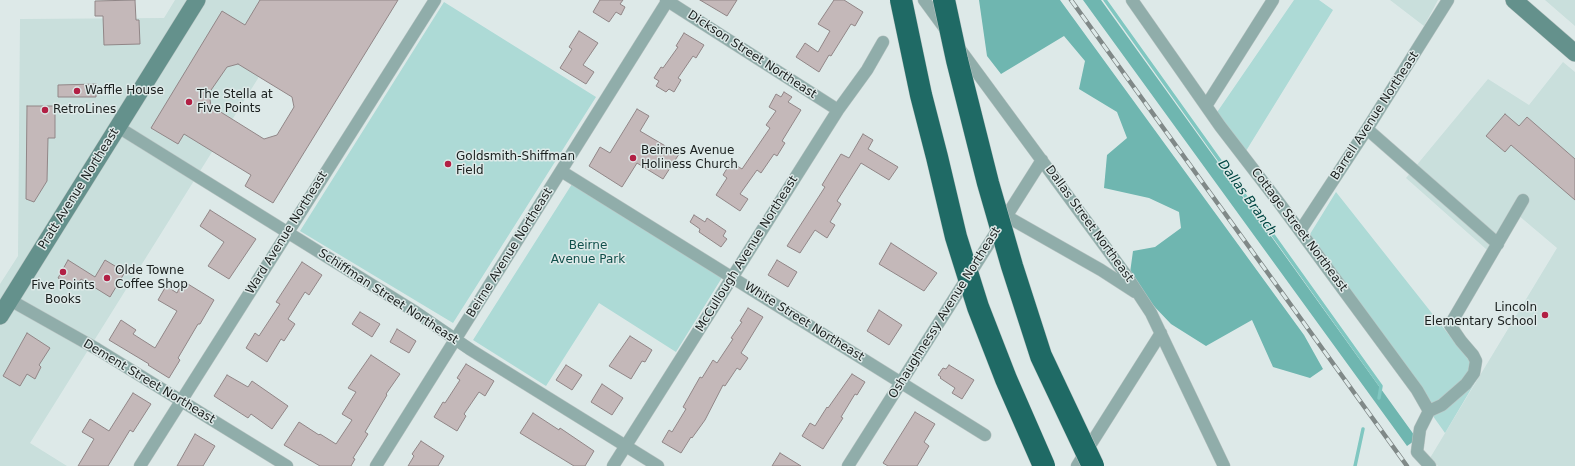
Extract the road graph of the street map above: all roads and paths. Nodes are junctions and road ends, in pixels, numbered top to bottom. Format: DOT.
graph roads {
  1 [pos="435,0"];
  2 [pos="667,0"];
  3 [pos="901,0"];
  4 [pos="924,0"];
  5 [pos="944,0"];
  6 [pos="960,0"];
  7 [pos="1132,0"];
  8 [pos="1273,0"];
  9 [pos="1448,0"];
  10 [pos="1514,0"];
  11 [pos="194,2"];
  12 [pos="883,42"];
  13 [pos="1575,53"];
  14 [pos="1206,106"];
  15 [pos="838,110"];
  16 [pos="118,127"];
  17 [pos="1367,129"];
  18 [pos="1042,160"];
  19 [pos="561,171"];
  20 [pos="988,183"];
  21 [pos="1523,200"];
  22 [pos="1006,216"];
  23 [pos="1300,231"];
  24 [pos="287,232"];
  25 [pos="1498,244"];
  26 [pos="732,277"];
  27 [pos="1140,295"];
  28 [pos="4,306"];
  29 [pos="1161,333"];
  30 [pos="456,340"];
  31 [pos="901,382"];
  32 [pos="180,401"];
  33 [pos="1428,411"];
  34 [pos="985,435"];
  35 [pos="625,446"];
  36 [pos="140,466"];
  37 [pos="287,466"];
  38 [pos="376,466"];
  39 [pos="613,466"];
  40 [pos="658,466"];
  41 [pos="848,466"];
  42 [pos="1044,466"];
  43 [pos="1077,466"];
  44 [pos="1093,466"];
  45 [pos="1224,466"];
  46 [pos="1430,466"];
  1 -- 24 [label="street, Ward Avenue Northeast"];
  2 -- 15 [label="street, Dickson Street Northeast"];
  2 -- 19 [label="street, Beirne Avenue Northeast"];
  3 -- 42 [label="highway, bridge"];
  4 -- 18 [label="street, Dallas Street Northeast"];
  5 -- 20 [label="highway, bridge"];
  6 -- 20 [label="highway, bridge"];
  7 -- 14 [label="street, Cottage Street Northeast"];
  8 -- 14 [label="street"];
  9 -- 17 [label="street, Barrell Avenue Northeast"];
  10 -- 13 [label="main road"];
  11 -- 16 [label="main road, Pratt Avenue Northeast"];
  12 -- 15 [label="street, McCullough Avenue Northeast"];
  14 -- 23 [label="street, Cottage Street Northeast"];
  15 -- 26 [label="street, McCullough Avenue Northeast"];
  16 -- 24 [label="street, Schiffman Street Northeast"];
  16 -- 28 [label="main road, Pratt Avenue Northeast"];
  17 -- 23 [label="street, Barrell Avenue Northeast"];
  17 -- 25 [label="street"];
  18 -- 22 [label="street, Oshaughnessy Avenue Northeast"];
  18 -- 27 [label="street, Dallas Street Northeast"];
  19 -- 26 [label="street, White Street Northeast"];
  19 -- 30 [label="street, Beirne Avenue Northeast"];
  20 -- 44 [label="highway, bridge"];
  21 -- 25 [label="street"];
  22 -- 27 [label="street"];
  22 -- 31 [label="street, Oshaughnessy Avenue Northeast"];
  23 -- 33 [label="street, Cottage Street Northeast"];
  24 -- 30 [label="street, Schiffman Street Northeast"];
  24 -- 32 [label="street, Ward Avenue Northeast"];
  25 -- 33 [label="street"];
  26 -- 31 [label="street, White Street Northeast"];
  26 -- 35 [label="street, McCullough Avenue Northeast"];
  27 -- 29 [label="street, Dallas Street Northeast"];
  28 -- 32 [label="street, Dement Street Northeast"];
  29 -- 43 [label="street"];
  29 -- 45 [label="street, Dallas Street Northeast"];
  30 -- 35 [label="street, Schiffman Street Northeast"];
  30 -- 38 [label="street, Beirne Avenue Northeast"];
  31 -- 34 [label="street, White Street Northeast"];
  31 -- 41 [label="street, Oshaughnessy Avenue Northeast"];
  32 -- 36 [label="street, Ward Avenue Northeast"];
  32 -- 37 [label="street, Dement Street Northeast"];
  33 -- 46 [label="street"];
  35 -- 39 [label="street, McCullough Avenue Northeast"];
  35 -- 40 [label="street, Schiffman Street Northeast"];
}
